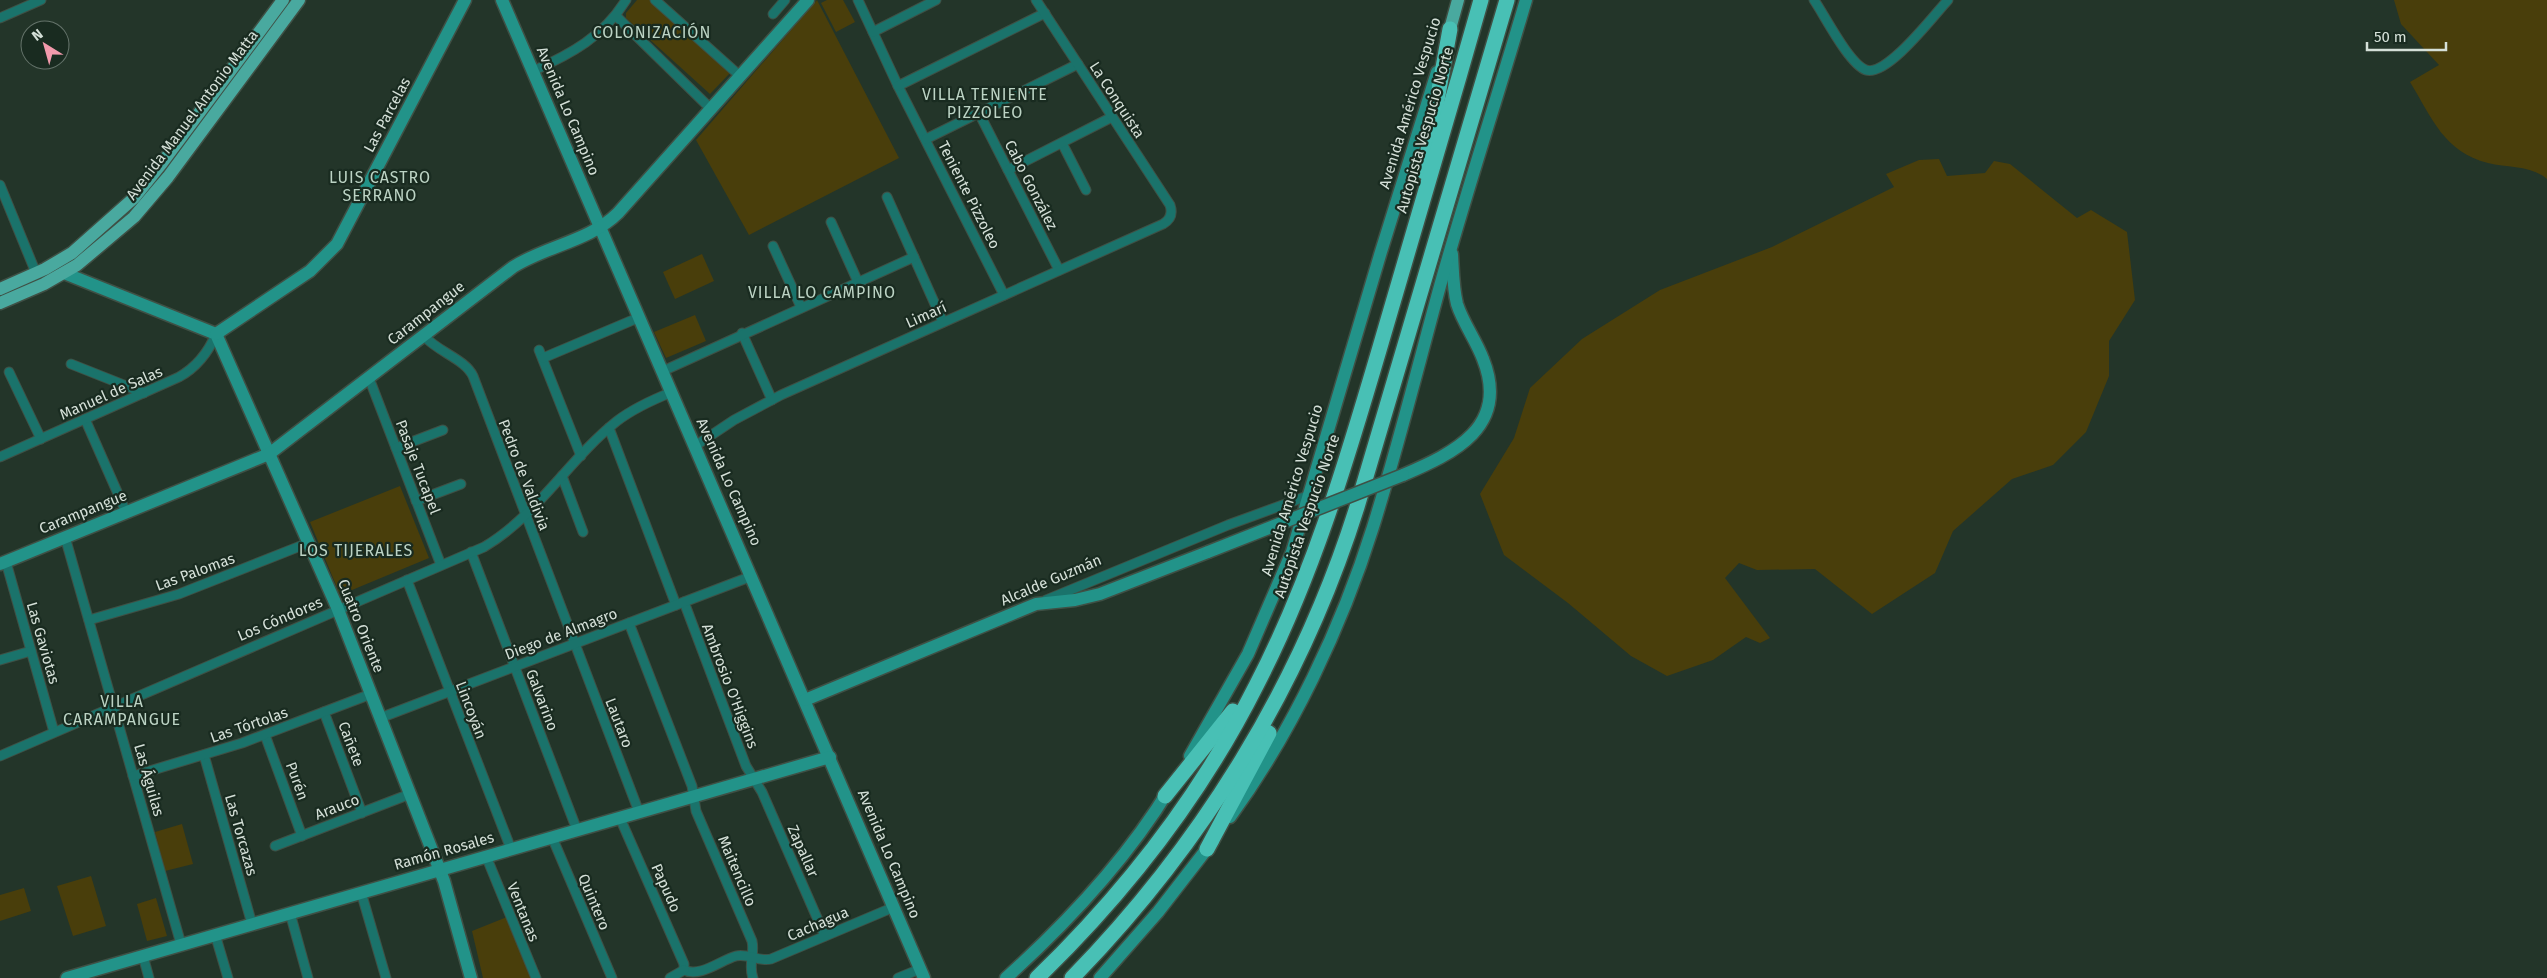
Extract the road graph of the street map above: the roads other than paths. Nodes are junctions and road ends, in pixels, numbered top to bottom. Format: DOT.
graph roads {
  1 [pos="41,0"];
  2 [pos="283,0"];
  3 [pos="299,0"];
  4 [pos="465,0"];
  5 [pos="502,0"];
  6 [pos="626,0"];
  7 [pos="655,0"];
  8 [pos="785,0"];
  9 [pos="808,0"];
  10 [pos="858,0"];
  11 [pos="936,0"];
  12 [pos="1036,0"];
  13 [pos="1458,0"];
  14 [pos="1481,0"];
  15 [pos="1507,0"];
  16 [pos="1526,0"];
  17 [pos="1814,0"];
  18 [pos="1948,0"];
  19 [pos="1045,13"];
  20 [pos="774,14"];
  21 [pos="616,16"];
  22 [pos="0,18"];
  23 [pos="1450,29"];
  24 [pos="873,32"];
  25 [pos="1078,64"];
  26 [pos="533,71"];
  27 [pos="740,76"];
  28 [pos="898,86"];
  29 [pos="711,108"];
  30 [pos="979,113"];
  31 [pos="1112,117"];
  32 [pos="926,139"];
  33 [pos="1062,143"];
  34 [pos="1008,170"];
  35 [pos="0,185"];
  36 [pos="1086,190"];
  37 [pos="887,197"];
  38 [pos="1171,216"];
  39 [pos="1418,218"];
  40 [pos="831,222"];
  41 [pos="600,228"];
  42 [pos="1452,243"];
  43 [pos="773,246"];
  44 [pos="914,256"];
  45 [pos="1059,270"];
  46 [pos="40,271"];
  47 [pos="64,273"];
  48 [pos="858,282"];
  49 [pos="0,289"];
  50 [pos="1004,295"];
  51 [pos="0,304"];
  52 [pos="801,307"];
  53 [pos="640,318"];
  54 [pos="943,322"];
  55 [pos="742,333"];
  56 [pos="216,334"];
  57 [pos="424,336"];
  58 [pos="71,364"];
  59 [pos="662,371"];
  60 [pos="9,372"];
  61 [pos="369,378"];
  62 [pos="672,392"];
  63 [pos="144,393"];
  64 [pos="772,400"];
  65 [pos="85,419"];
  66 [pos="609,428"];
  67 [pos="443,430"];
  68 [pos="41,439"];
  69 [pos="695,446"];
  70 [pos="396,448"];
  71 [pos="269,454"];
  72 [pos="581,456"];
  73 [pos="0,458"];
  74 [pos="562,476"];
  75 [pos="461,484"];
  76 [pos="1310,494"];
  77 [pos="416,501"];
  78 [pos="126,512"];
  79 [pos="525,517"];
  80 [pos="583,532"];
  81 [pos="65,537"];
  82 [pos="308,543"];
  83 [pos="471,552"];
  84 [pos="3,563"];
  85 [pos="441,565"];
  86 [pos="752,576"];
  87 [pos="407,580"];
  88 [pos="680,604"];
  89 [pos="1036,604"];
  90 [pos="338,610"];
  91 [pos="89,620"];
  92 [pos="629,623"];
  93 [pos="574,644"];
  94 [pos="1275,647"];
  95 [pos="31,651"];
  96 [pos="1301,652"];
  97 [pos="0,660"];
  98 [pos="515,667"];
  99 [pos="450,692"];
  100 [pos="371,694"];
  101 [pos="805,700"];
  102 [pos="113,706"];
  103 [pos="324,712"];
  104 [pos="380,718"];
  105 [pos="54,732"];
  106 [pos="265,735"];
  107 [pos="204,754"];
  108 [pos="0,756"];
  109 [pos="830,757"];
  110 [pos="133,776"];
  111 [pos="754,779"];
  112 [pos="410,794"];
  113 [pos="694,796"];
  114 [pos="1165,796"];
  115 [pos="639,812"];
  116 [pos="362,813"];
  117 [pos="620,818"];
  118 [pos="577,830"];
  119 [pos="302,836"];
  120 [pos="552,837"];
  121 [pos="275,846"];
  122 [pos="511,849"];
  123 [pos="1207,849"];
  124 [pos="486,856"];
  125 [pos="439,869"];
  126 [pos="361,892"];
  127 [pos="894,907"];
  128 [pos="290,913"];
  129 [pos="252,924"];
  130 [pos="215,934"];
  131 [pos="825,936"];
  132 [pos="181,944"];
  133 [pos="143,956"];
  134 [pos="752,958"];
  135 [pos="922,973"];
  136 [pos="682,974"];
  137 [pos="69,978"];
  138 [pos="149,978"];
  139 [pos="228,978"];
  140 [pos="308,978"];
  141 [pos="386,978"];
  142 [pos="471,978"];
  143 [pos="536,978"];
  144 [pos="612,978"];
  145 [pos="670,978"];
  146 [pos="753,978"];
  147 [pos="898,978"];
  148 [pos="1006,978"];
  149 [pos="1037,978"];
  150 [pos="1072,978"];
  151 [pos="1100,978"];
  1 -- 22 [label="street"];
  2 -- 46 [label="main road, Avenida Manuel Antonio Matta"];
  3 -- 47 [label="main road, Avenida Manuel Antonio Matta"];
  4 -- 56 [label="main road, Las Parcelas"];
  5 -- 26 [label="main road, Avenida Lo Campino"];
  6 -- 21 [label="street"];
  7 -- 27 [label="street"];
  8 -- 20 [label="street"];
  9 -- 27 [label="main road, Carampangue"];
  10 -- 24 [label="street, Teniente Pizzoleo"];
  11 -- 24 [label="street"];
  12 -- 19 [label="street, La Conquista"];
  13 -- 23 [label="main road, Avenida Américo Vespucio"];
  14 -- 39 [label="highway, Autopista Vespucio Norte"];
  15 -- 96 [label="highway"];
  16 -- 42 [label="main road"];
  17 -- 18 [label="street"];
  19 -- 25 [label="street, La Conquista"];
  19 -- 28 [label="street"];
  21 -- 26 [label="street"];
  21 -- 29 [label="street"];
  23 -- 39 [label="highway"];
  23 -- 76 [label="main road, Avenida Américo Vespucio"];
  24 -- 28 [label="street, Teniente Pizzoleo"];
  25 -- 30 [label="street"];
  25 -- 31 [label="street, La Conquista"];
  26 -- 41 [label="main road, Avenida Lo Campino"];
  27 -- 29 [label="main road, Carampangue"];
  28 -- 32 [label="street, Teniente Pizzoleo"];
  29 -- 41 [label="main road, Carampangue"];
  30 -- 32 [label="street"];
  30 -- 34 [label="street, Cabo González"];
  31 -- 33 [label="street"];
  31 -- 38 [label="street, La Conquista"];
  32 -- 50 [label="street, Teniente Pizzoleo"];
  33 -- 34 [label="street"];
  33 -- 36 [label="street"];
  34 -- 45 [label="street, Cabo González"];
  35 -- 46 [label="street"];
  37 -- 44 [label="street"];
  38 -- 45 [label="street, Limarí"];
  39 -- 94 [label="highway, Autopista Vespucio Norte"];
  40 -- 48 [label="street"];
  41 -- 53 [label="main road, Avenida Lo Campino"];
  41 -- 57 [label="main road, Carampangue"];
  42 -- 89 [label="main road, bridge"];
  42 -- 123 [label="main road"];
  43 -- 52 [label="street"];
  44 -- 48 [label="street"];
  44 -- 54 [label="street"];
  45 -- 50 [label="street, Limarí"];
  46 -- 47 [label="main road"];
  46 -- 49 [label="main road, Avenida Manuel Antonio Matta"];
  47 -- 51 [label="main road, Avenida Manuel Antonio Matta"];
  47 -- 56 [label="main road"];
  48 -- 52 [label="street"];
  50 -- 54 [label="street, Limarí"];
  52 -- 55 [label="street"];
  53 -- 59 [label="main road, Avenida Lo Campino"];
  53 -- 72 [label="street"];
  54 -- 64 [label="street, Limarí"];
  55 -- 59 [label="street"];
  55 -- 64 [label="street"];
  56 -- 63 [label="street, Manuel de Salas"];
  56 -- 71 [label="main road, Cuatro Oriente"];
  57 -- 61 [label="main road, Carampangue"];
  57 -- 79 [label="street, Pedro de Valdivia"];
  58 -- 63 [label="street"];
  59 -- 62 [label="main road, Avenida Lo Campino"];
  60 -- 68 [label="street"];
  61 -- 70 [label="street, Pasaje Tucapel"];
  61 -- 71 [label="main road, Carampangue"];
  62 -- 66 [label="street, Los Cóndores"];
  62 -- 69 [label="main road, Avenida Lo Campino"];
  63 -- 65 [label="street, Manuel de Salas"];
  64 -- 69 [label="street, Limarí"];
  65 -- 68 [label="street, Manuel de Salas"];
  65 -- 78 [label="street"];
  66 -- 72 [label="street, Los Cóndores"];
  66 -- 88 [label="street, Ambrosio O'Higgins"];
  67 -- 70 [label="street"];
  68 -- 73 [label="street, Manuel de Salas"];
  69 -- 86 [label="main road, Avenida Lo Campino"];
  70 -- 77 [label="street, Pasaje Tucapel"];
  71 -- 78 [label="main road, Carampangue"];
  71 -- 82 [label="main road, Cuatro Oriente"];
  72 -- 74 [label="street, Los Cóndores"];
  74 -- 79 [label="street, Los Cóndores"];
  74 -- 80 [label="street"];
  75 -- 77 [label="street"];
  76 -- 89 [label="street, Alcalde Guzmán"];
  76 -- 114 [label="main road, Avenida Américo Vespucio"];
  77 -- 85 [label="street, Pasaje Tucapel"];
  78 -- 81 [label="main road, Carampangue"];
  79 -- 83 [label="street, Los Cóndores"];
  79 -- 93 [label="street, Pedro de Valdivia"];
  81 -- 84 [label="main road, Carampangue"];
  81 -- 91 [label="street, Las Águilas"];
  82 -- 90 [label="main road, Cuatro Oriente"];
  82 -- 91 [label="street, Las Palomas"];
  83 -- 85 [label="street, Los Cóndores"];
  83 -- 98 [label="street, Galvarino"];
  84 -- 95 [label="street, Las Gaviotas"];
  85 -- 87 [label="street, Los Cóndores"];
  86 -- 88 [label="street, Diego de Almagro"];
  86 -- 101 [label="main road, Avenida Lo Campino"];
  87 -- 90 [label="street, Los Cóndores"];
  87 -- 99 [label="street, Lincoyán"];
  88 -- 92 [label="street, Diego de Almagro"];
  88 -- 111 [label="street, Ambrosio O'Higgins"];
  89 -- 101 [label="main road, Alcalde Guzmán"];
  90 -- 100 [label="main road, Cuatro Oriente"];
  90 -- 102 [label="street, Los Cóndores"];
  91 -- 102 [label="street, Las Águilas"];
  92 -- 93 [label="street, Diego de Almagro"];
  92 -- 113 [label="street, Maitencillo"];
  93 -- 98 [label="street, Diego de Almagro"];
  93 -- 115 [label="street, Lautaro"];
  94 -- 114 [label="highway"];
  94 -- 149 [label="highway, Autopista Vespucio Norte"];
  95 -- 97 [label="street"];
  95 -- 105 [label="street, Las Gaviotas"];
  96 -- 123 [label="highway"];
  96 -- 150 [label="highway"];
  98 -- 99 [label="street, Diego de Almagro"];
  98 -- 118 [label="street, Galvarino"];
  99 -- 104 [label="street, Diego de Almagro"];
  99 -- 122 [label="street, Lincoyán"];
  100 -- 103 [label="street, Las Tórtolas"];
  100 -- 104 [label="main road, Cuatro Oriente"];
  101 -- 109 [label="main road, Avenida Lo Campino"];
  102 -- 105 [label="street, Los Cóndores"];
  102 -- 110 [label="street, Las Águilas"];
  103 -- 106 [label="street, Las Tórtolas"];
  103 -- 116 [label="street, Cañete"];
  104 -- 112 [label="main road, Cuatro Oriente"];
  105 -- 108 [label="street, Los Cóndores"];
  106 -- 107 [label="street, Las Tórtolas"];
  106 -- 119 [label="street, Purén"];
  107 -- 110 [label="street, Las Tórtolas"];
  107 -- 129 [label="street, Las Torcazas"];
  109 -- 111 [label="main road, Ramón Rosales"];
  109 -- 127 [label="main road, Avenida Lo Campino"];
  110 -- 132 [label="street, Las Águilas"];
  111 -- 113 [label="main road, Ramón Rosales"];
  111 -- 131 [label="street, Zapallar"];
  112 -- 116 [label="street, Arauco"];
  112 -- 125 [label="main road, Cuatro Oriente"];
  113 -- 115 [label="main road, Ramón Rosales"];
  113 -- 134 [label="street, Maitencillo"];
  114 -- 148 [label="main road, Avenida Américo Vespucio"];
  115 -- 117 [label="main road, Ramón Rosales"];
  116 -- 119 [label="street, Arauco"];
  117 -- 118 [label="main road, Ramón Rosales"];
  117 -- 136 [label="street, Papudo"];
  118 -- 120 [label="main road, Ramón Rosales"];
  119 -- 121 [label="street, Arauco"];
  120 -- 122 [label="main road, Ramón Rosales"];
  120 -- 144 [label="street, Quintero"];
  122 -- 124 [label="main road, Ramón Rosales"];
  123 -- 151 [label="main road"];
  124 -- 125 [label="main road, Ramón Rosales"];
  124 -- 143 [label="street, Ventanas"];
  125 -- 126 [label="main road, Ramón Rosales"];
  125 -- 142 [label="main road, Cuatro Oriente"];
  126 -- 128 [label="main road, Ramón Rosales"];
  126 -- 141 [label="street"];
  127 -- 131 [label="street, Cachagua"];
  127 -- 135 [label="main road, Avenida Lo Campino"];
  128 -- 129 [label="main road, Ramón Rosales"];
  128 -- 140 [label="street"];
  129 -- 130 [label="main road, Ramón Rosales"];
  130 -- 132 [label="main road, Ramón Rosales"];
  130 -- 139 [label="street"];
  131 -- 134 [label="street, Cachagua"];
  132 -- 133 [label="main road, Ramón Rosales"];
  133 -- 137 [label="main road, Ramón Rosales"];
  133 -- 138 [label="street"];
  134 -- 136 [label="street, Cachagua"];
  134 -- 146 [label="street, Maitencillo"];
  135 -- 147 [label="street"];
  136 -- 145 [label="street, Cachagua"];
}
